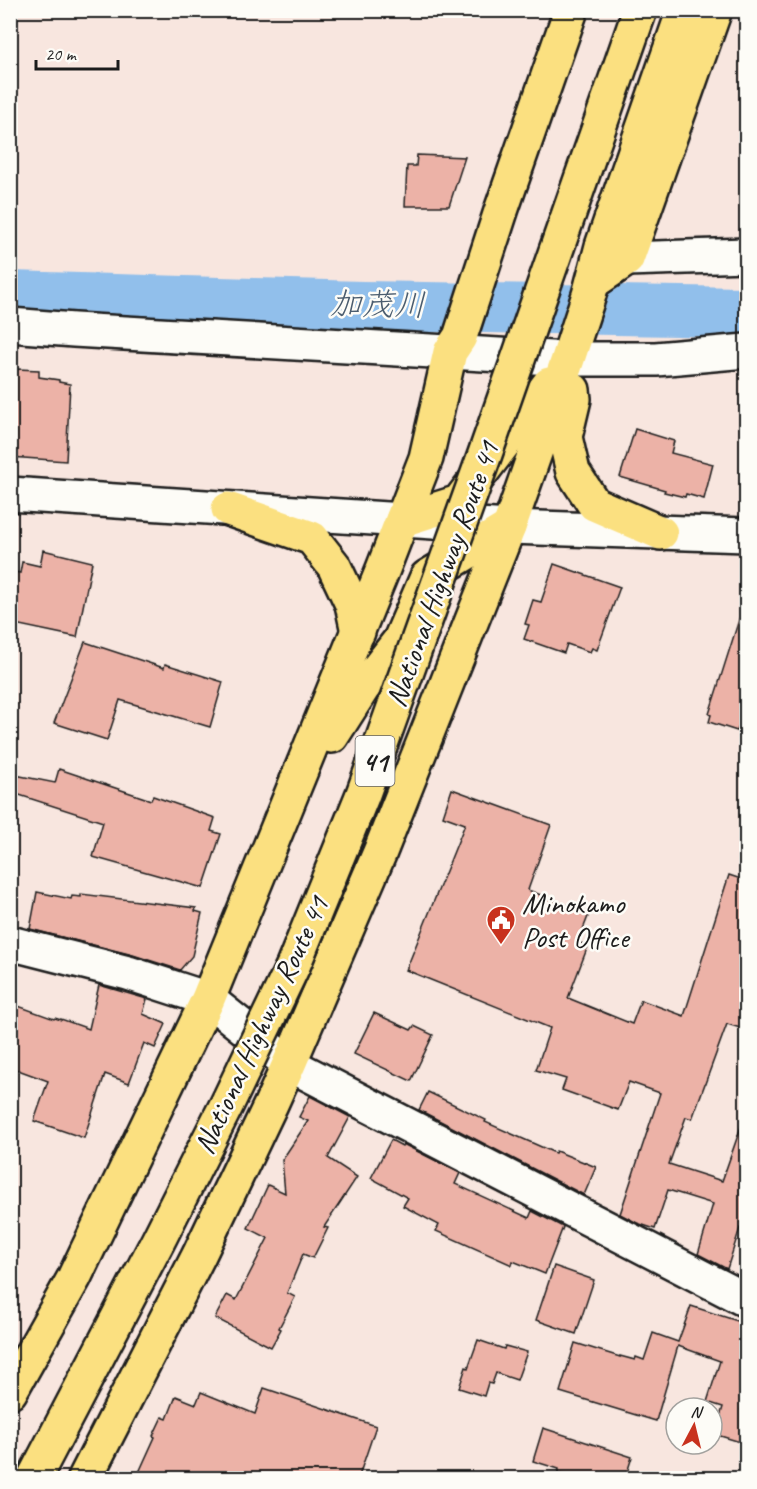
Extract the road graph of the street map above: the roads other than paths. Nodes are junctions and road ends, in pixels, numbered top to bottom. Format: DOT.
graph roads {
  1 [pos="547,10"];
  2 [pos="571,10"];
  3 [pos="640,10"];
  4 [pos="657,10"];
  5 [pos="684,10"];
  6 [pos="715,10"];
  7 [pos="615,253"];
  8 [pos="747,255"];
  9 [pos="472,269"];
  10 [pos="10,325"];
  11 [pos="452,341"];
  12 [pos="573,344"];
  13 [pos="747,351"];
  14 [pos="10,494"];
  15 [pos="228,509"];
  16 [pos="402,520"];
  17 [pos="509,527"];
  18 [pos="661,533"];
  19 [pos="747,536"];
  20 [pos="357,632"];
  21 [pos="267,852"];
  22 [pos="10,943"];
  23 [pos="208,999"];
  24 [pos="289,1064"];
  25 [pos="747,1300"];
  26 [pos="10,1392"];
  27 [pos="34,1479"];
  28 [pos="51,1479"];
  29 [pos="85,1479"];
  1 -- 9 [label="highway"];
  2 -- 9 [label="highway"];
  3 -- 27 [label="highway, National Highway Route 41 / 41, bridge"];
  4 -- 28 [label="highway, National Highway Route 41 / 41"];
  5 -- 7 [label="highway"];
  6 -- 7 [label="highway"];
  7 -- 8 [label="street"];
  7 -- 12 [label="highway"];
  9 -- 11 [label="highway"];
  10 -- 11 [label="street"];
  11 -- 12 [label="street"];
  11 -- 16 [label="highway"];
  12 -- 13 [label="street"];
  12 -- 16 [label="highway"];
  12 -- 17 [label="highway"];
  12 -- 18 [label="highway"];
  14 -- 15 [label="street"];
  15 -- 16 [label="street"];
  15 -- 20 [label="highway"];
  16 -- 17 [label="street"];
  16 -- 20 [label="highway"];
  17 -- 18 [label="street"];
  17 -- 21 [label="highway"];
  17 -- 24 [label="highway"];
  18 -- 19 [label="street"];
  20 -- 21 [label="highway"];
  21 -- 23 [label="highway"];
  22 -- 23 [label="street"];
  23 -- 24 [label="street"];
  23 -- 26 [label="highway"];
  24 -- 25 [label="street"];
  24 -- 29 [label="highway"];
}
